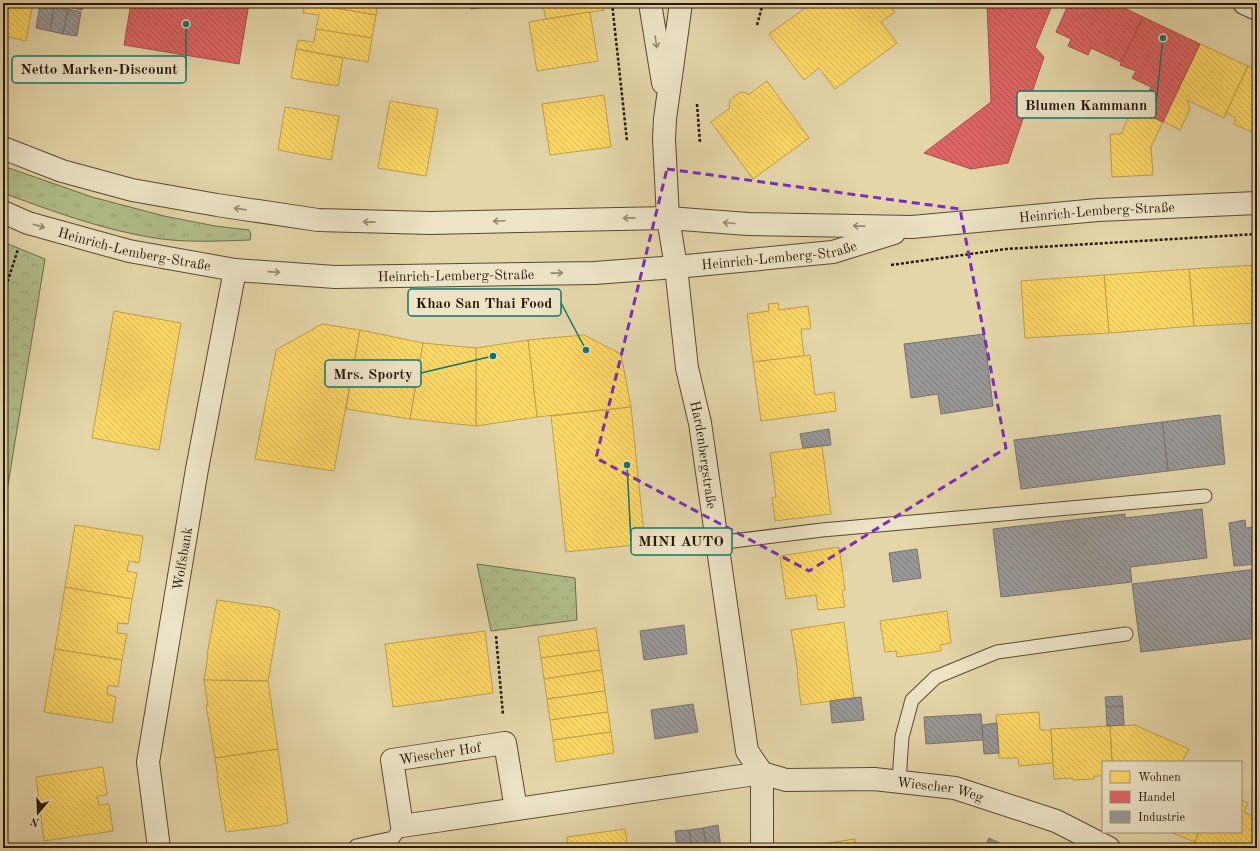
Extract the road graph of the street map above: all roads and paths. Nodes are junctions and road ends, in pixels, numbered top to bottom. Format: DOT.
graph roads {
  1 [pos="612,3"];
  2 [pos="650,3"];
  3 [pos="681,3"];
  4 [pos="763,3"];
  5 [pos="1244,3"];
  6 [pos="1257,9"];
  7 [pos="757,25"];
  8 [pos="698,98"];
  9 [pos="666,106"];
  10 [pos="627,141"];
  11 [pos="700,143"];
  12 [pos="3,148"];
  13 [pos="1257,203"];
  14 [pos="3,212"];
  15 [pos="668,218"];
  16 [pos="28,223"];
  17 [pos="912,227"];
  18 [pos="1257,234"];
  19 [pos="885,266"];
  20 [pos="676,267"];
  21 [pos="235,270"];
  22 [pos="3,296"];
  23 [pos="1205,496"];
  24 [pos="717,543"];
  25 [pos="1126,634"];
  26 [pos="496,636"];
  27 [pos="505,743"];
  28 [pos="762,773"];
  29 [pos="899,781"];
  30 [pos="516,809"];
  31 [pos="402,826"];
  32 [pos="356,846"];
  33 [pos="160,848"];
  34 [pos="762,848"];
  35 [pos="1109,848"];
  1 -- 10 [label="path"];
  2 -- 9 [label="street, Hardenbergstraße, one-way"];
  3 -- 9 [label="street, Hardenbergstraße"];
  4 -- 7 [label="path"];
  5 -- 6 [label="street"];
  8 -- 11 [label="path"];
  9 -- 15 [label="street, Hardenbergstraße"];
  15 -- 12 [label="street, Heinrich-Lemberg-Straße, one-way"];
  13 -- 17 [label="street, Heinrich-Lemberg-Straße"];
  14 -- 16 [label="street, Heinrich-Lemberg-Straße"];
  17 -- 15 [label="street, Heinrich-Lemberg-Straße, one-way"];
  15 -- 20 [label="street, Hardenbergstraße"];
  16 -- 21 [label="street, Heinrich-Lemberg-Straße, one-way"];
  16 -- 22 [label="path"];
  17 -- 20 [label="street, Heinrich-Lemberg-Straße"];
  18 -- 19 [label="path"];
  21 -- 20 [label="street, Heinrich-Lemberg-Straße, one-way"];
  20 -- 24 [label="street, Hardenbergstraße"];
  21 -- 33 [label="street, Wolfsbank"];
  23 -- 24 [label="lane"];
  24 -- 28 [label="street, Hardenbergstraße"];
  25 -- 29 [label="lane"];
  26 -- 27 [label="path"];
  27 -- 30 [label="street"];
  27 -- 31 [label="street, Wiescher Hof"];
  28 -- 29 [label="street, Wiescher Weg"];
  28 -- 30 [label="street"];
  28 -- 34 [label="street"];
  29 -- 35 [label="street, Wiescher Weg"];
  30 -- 31 [label="street"];
  31 -- 32 [label="lane"];
}
